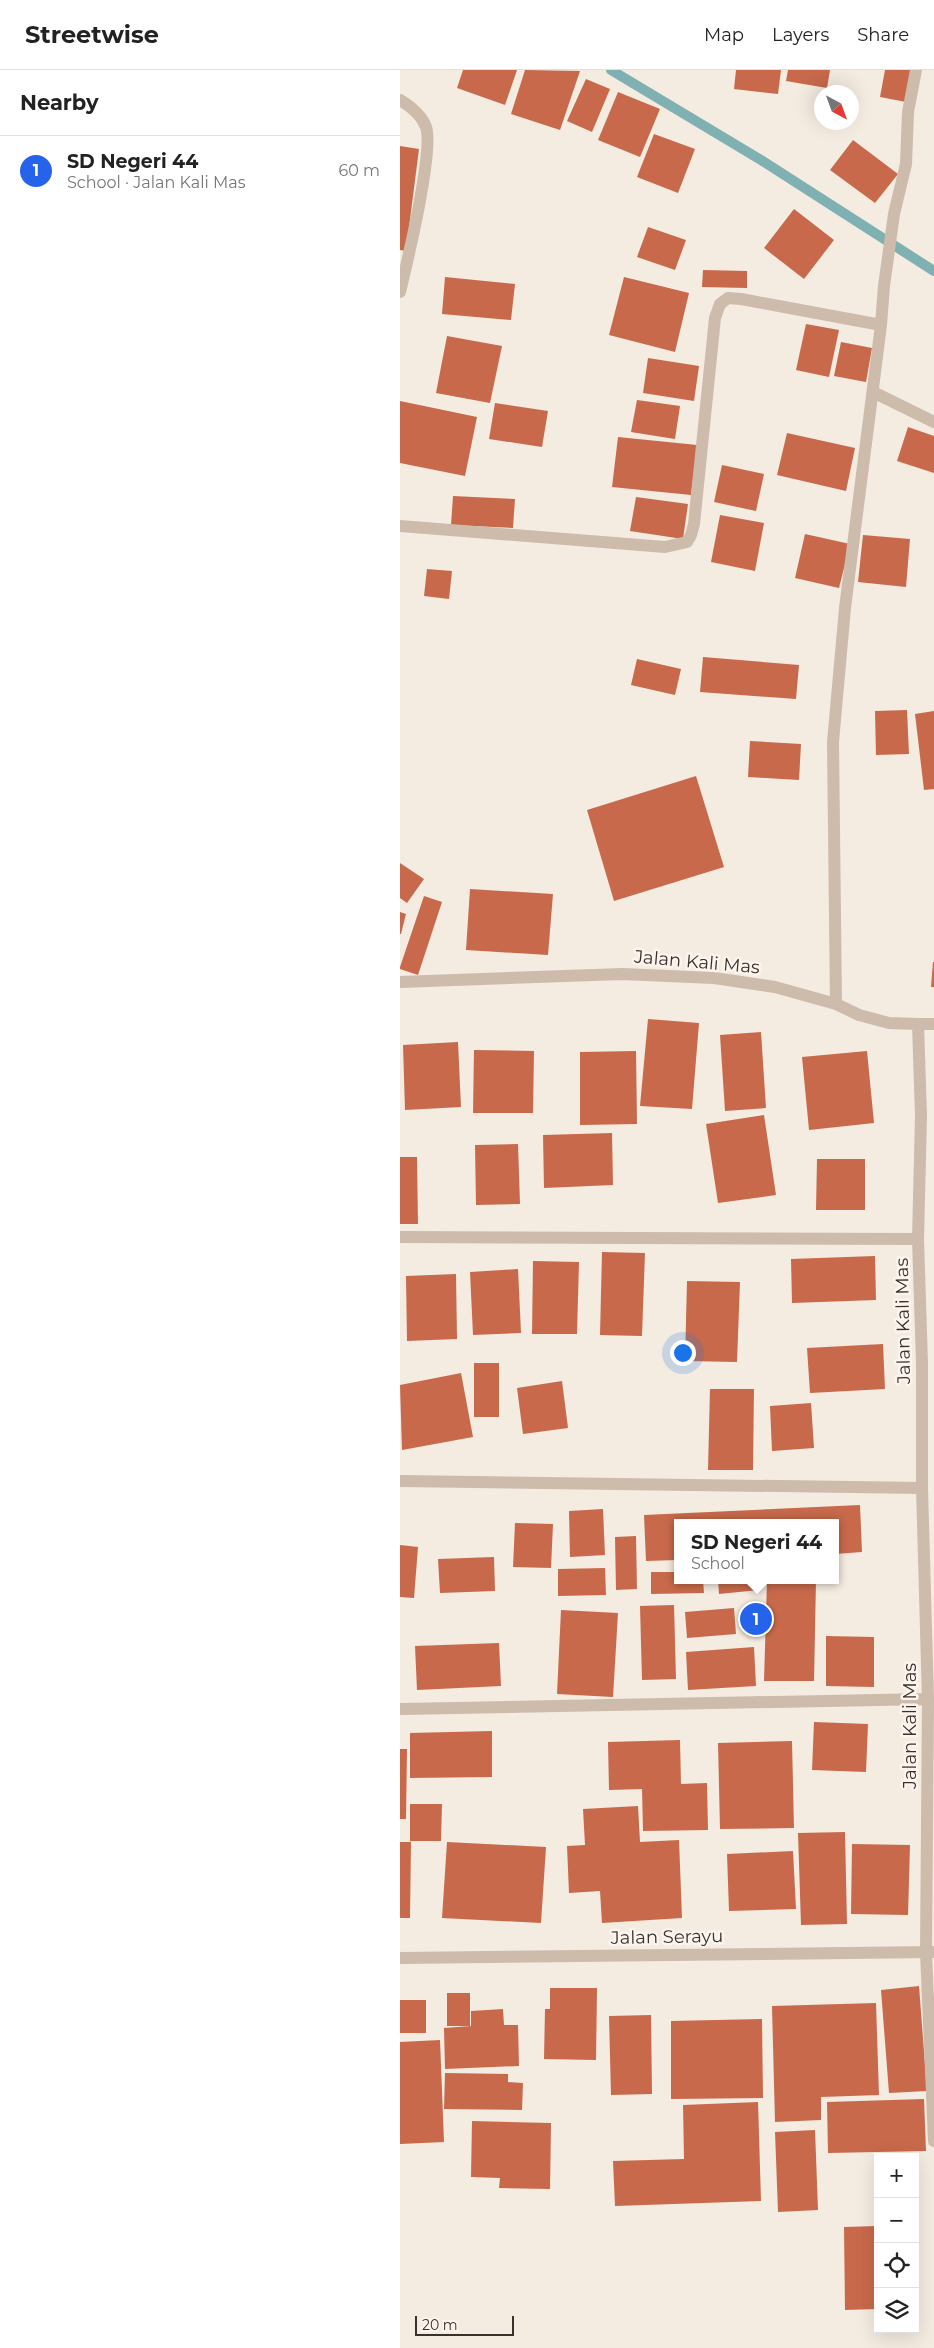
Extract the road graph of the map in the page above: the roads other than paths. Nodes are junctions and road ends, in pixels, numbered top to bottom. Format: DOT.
graph roads {
  1 [pos="916,70"];
  2 [pos="400,100"];
  3 [pos="400,292"];
  4 [pos="881,325"];
  5 [pos="873,392"];
  6 [pos="934,422"];
  7 [pos="400,526"];
  8 [pos="400,982"];
  9 [pos="836,1004"];
  10 [pos="918,1024"];
  11 [pos="934,1024"];
  12 [pos="400,1237"];
  13 [pos="918,1239"];
  14 [pos="400,1481"];
  15 [pos="922,1488"];
  16 [pos="928,1700"];
  17 [pos="400,1709"];
  18 [pos="930,1952"];
  19 [pos="400,1958"];
  20 [pos="934,2141"];
  1 -- 4 [label="street"];
  2 -- 3 [label="street"];
  4 -- 5 [label="street"];
  4 -- 7 [label="street"];
  5 -- 6 [label="street"];
  5 -- 9 [label="street"];
  8 -- 9 [label="street, Jalan Kali Mas"];
  9 -- 10 [label="street, Jalan Kali Mas"];
  10 -- 11 [label="street"];
  10 -- 13 [label="street, Jalan Kali Mas"];
  12 -- 13 [label="street"];
  13 -- 15 [label="street, Jalan Kali Mas"];
  14 -- 15 [label="street"];
  15 -- 16 [label="street, Jalan Kali Mas"];
  16 -- 17 [label="street"];
  16 -- 18 [label="street, Jalan Kali Mas"];
  18 -- 19 [label="street, Jalan Serayu"];
  18 -- 20 [label="street, Jalan Kali Mas"];
}
